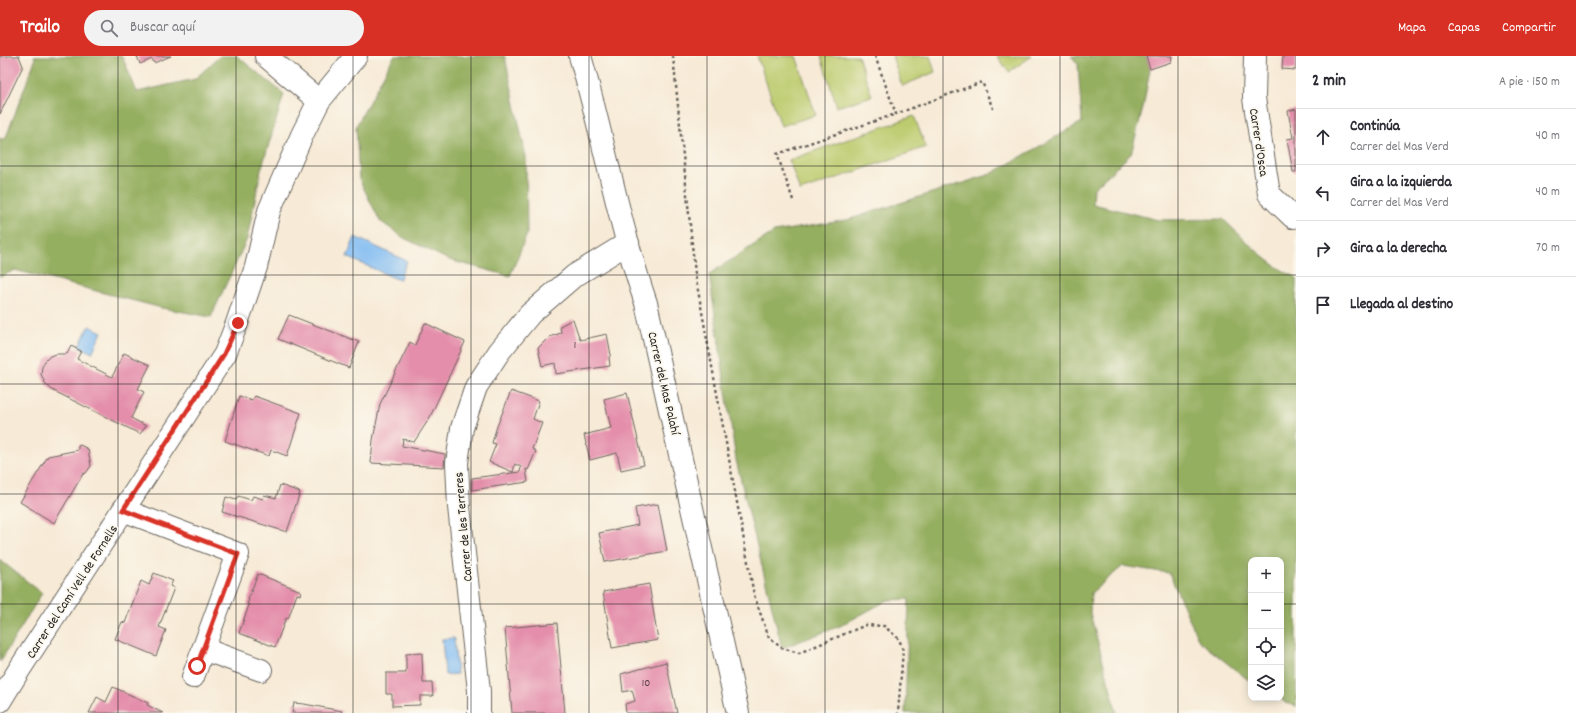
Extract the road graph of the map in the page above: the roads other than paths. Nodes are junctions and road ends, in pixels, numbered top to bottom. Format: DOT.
graph roads {
  1 [pos="266,56"];
  2 [pos="356,56"];
  3 [pos="580,56"];
  4 [pos="1255,56"];
  5 [pos="320,101"];
  6 [pos="1293,217"];
  7 [pos="628,243"];
  8 [pos="123,510"];
  9 [pos="203,649"];
  10 [pos="261,670"];
  11 [pos="193,677"];
  12 [pos="0,701"];
  13 [pos="480,713"];
  14 [pos="738,713"];
  1 -- 5 [label="street"];
  2 -- 5 [label="street, Carrer del Camí Vell de Fornells"];
  3 -- 7 [label="street, Carrer del Mas Palahí"];
  4 -- 6 [label="street, Carrer d'Osca"];
  5 -- 8 [label="street, Carrer del Camí Vell de Fornells"];
  7 -- 13 [label="street, Carrer de les Terreres"];
  7 -- 14 [label="street, Carrer del Mas Palahí"];
  8 -- 9 [label="street"];
  8 -- 12 [label="street, Carrer del Camí Vell de Fornells"];
  9 -- 10 [label="street"];
  9 -- 11 [label="street"];
}
